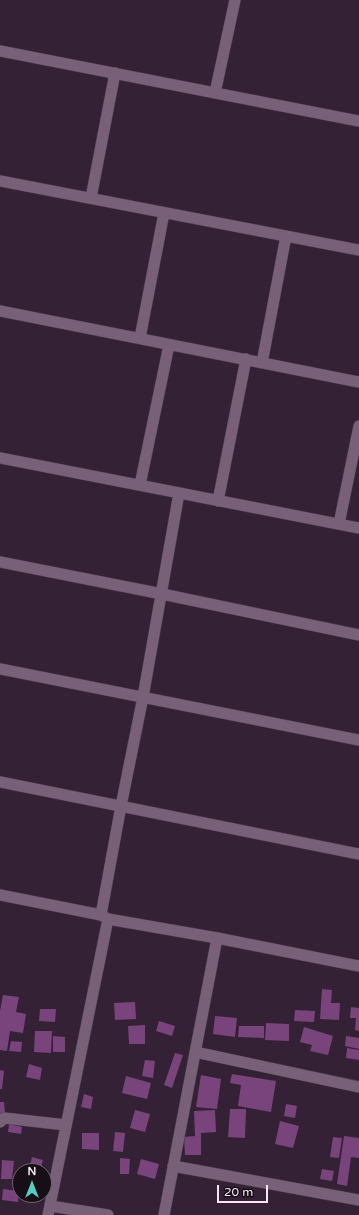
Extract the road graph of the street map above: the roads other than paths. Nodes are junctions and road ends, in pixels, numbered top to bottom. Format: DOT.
graph roads {
  1 [pos="235,0"];
  2 [pos="0,51"];
  3 [pos="114,73"];
  4 [pos="215,93"];
  5 [pos="359,121"];
  6 [pos="0,181"];
  7 [pos="91,198"];
  8 [pos="164,213"];
  9 [pos="286,236"];
  10 [pos="359,250"];
  11 [pos="0,311"];
  12 [pos="140,338"];
  13 [pos="169,345"];
  14 [pos="246,359"];
  15 [pos="262,362"];
  16 [pos="359,382"];
  17 [pos="359,426"];
  18 [pos="0,458"];
  19 [pos="140,485"];
  20 [pos="179,493"];
  21 [pos="218,501"];
  22 [pos="339,524"];
  23 [pos="359,528"];
  24 [pos="0,562"];
  25 [pos="162,594"];
  26 [pos="359,635"];
  27 [pos="0,669"];
  28 [pos="143,697"];
  29 [pos="359,740"];
  30 [pos="0,782"];
  31 [pos="121,806"];
  32 [pos="359,854"];
  33 [pos="0,895"];
  34 [pos="105,917"];
  35 [pos="217,938"];
  36 [pos="359,966"];
  37 [pos="195,1052"];
  38 [pos="359,1087"];
  39 [pos="0,1122"];
  40 [pos="66,1125"];
  41 [pos="173,1166"];
  42 [pos="359,1200"];
  43 [pos="49,1210"];
  44 [pos="108,1215"];
  45 [pos="164,1215"];
  1 -- 4 [label="street"];
  2 -- 3 [label="street"];
  3 -- 4 [label="street"];
  3 -- 7 [label="street"];
  4 -- 5 [label="street"];
  6 -- 7 [label="street"];
  7 -- 8 [label="street"];
  8 -- 9 [label="street"];
  8 -- 12 [label="street"];
  9 -- 10 [label="street"];
  9 -- 15 [label="street"];
  11 -- 12 [label="street"];
  12 -- 13 [label="street"];
  13 -- 14 [label="street"];
  13 -- 19 [label="street"];
  14 -- 15 [label="street"];
  14 -- 21 [label="street"];
  15 -- 16 [label="street"];
  17 -- 22 [label="street"];
  18 -- 19 [label="street"];
  19 -- 20 [label="street"];
  20 -- 21 [label="street"];
  20 -- 25 [label="street"];
  21 -- 22 [label="street"];
  22 -- 23 [label="street"];
  24 -- 25 [label="street"];
  25 -- 26 [label="street"];
  25 -- 28 [label="street"];
  27 -- 28 [label="street"];
  28 -- 29 [label="street"];
  28 -- 31 [label="street"];
  30 -- 31 [label="street"];
  31 -- 32 [label="street"];
  31 -- 34 [label="street"];
  33 -- 34 [label="street"];
  34 -- 35 [label="street"];
  34 -- 40 [label="street"];
  35 -- 36 [label="street"];
  35 -- 37 [label="street"];
  37 -- 38 [label="street"];
  37 -- 41 [label="street"];
  39 -- 40 [label="street"];
  40 -- 43 [label="street"];
  41 -- 42 [label="street"];
  41 -- 45 [label="street"];
  43 -- 44 [label="street"];
}
